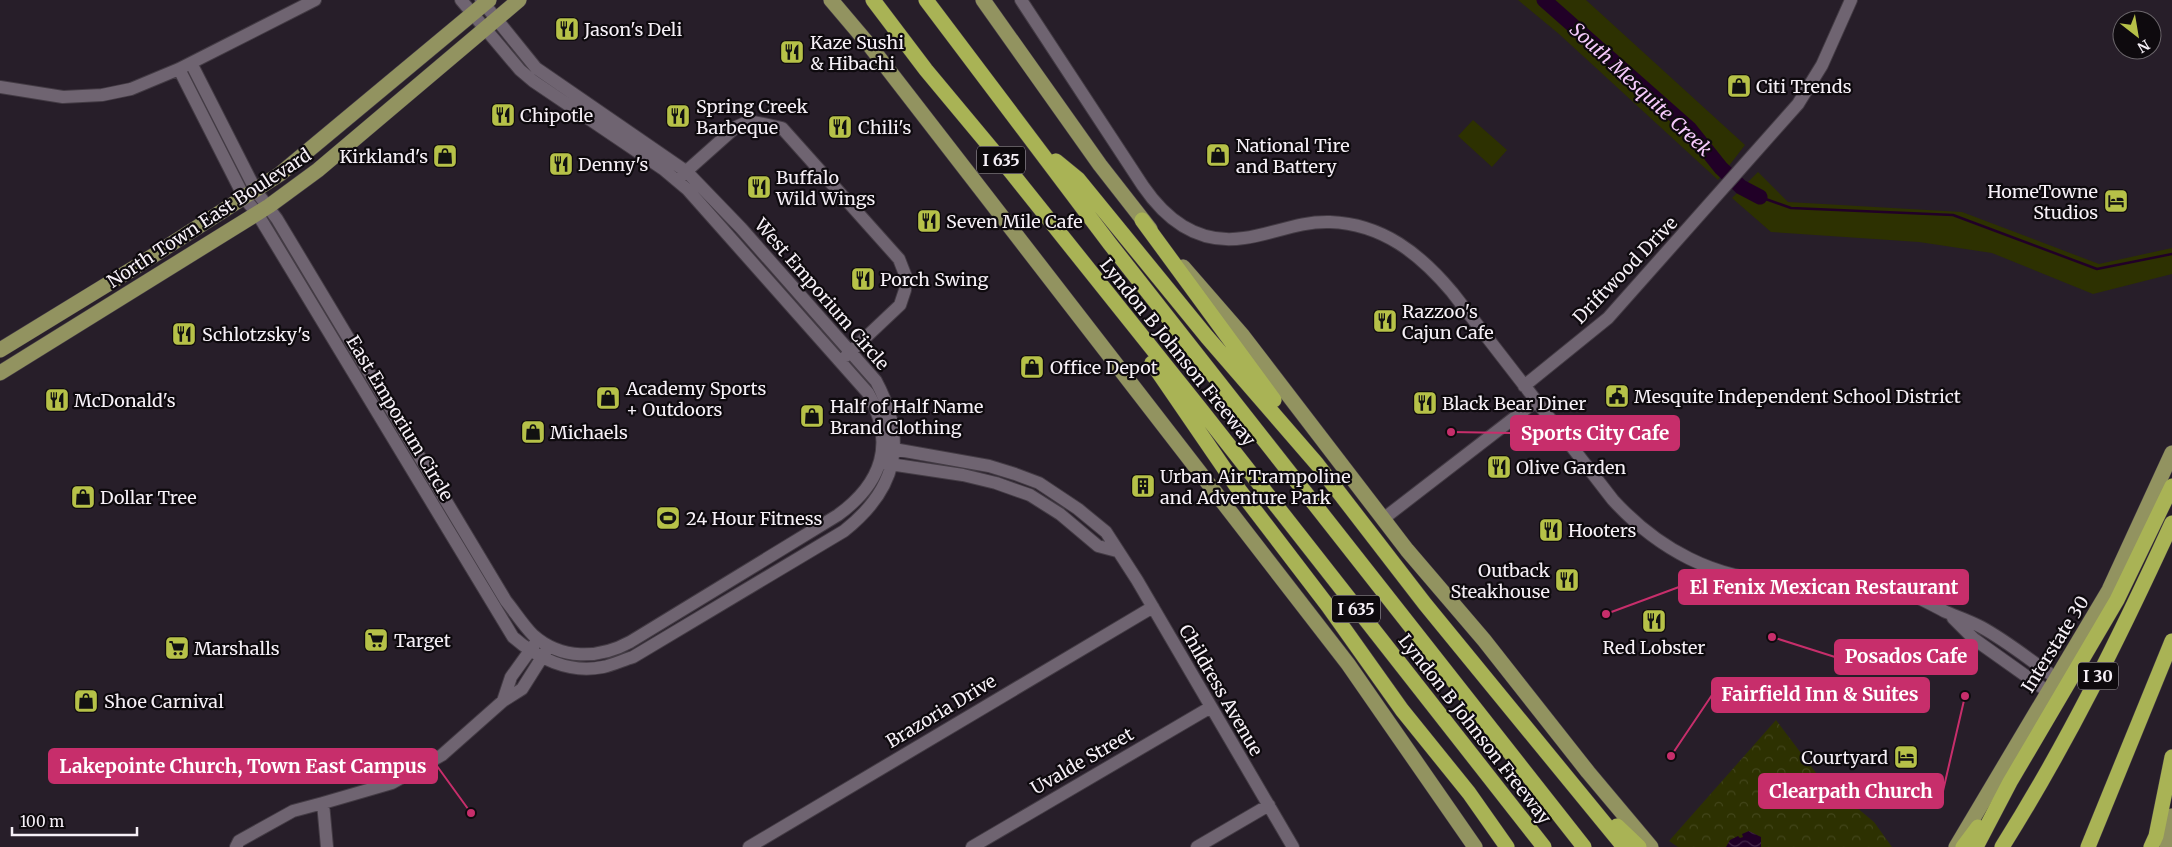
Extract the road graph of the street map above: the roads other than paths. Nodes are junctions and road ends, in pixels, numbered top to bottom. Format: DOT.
graph roads {
  1 [pos="315,0"];
  2 [pos="461,0"];
  3 [pos="518,0"];
  4 [pos="831,0"];
  5 [pos="873,0"];
  6 [pos="926,0"];
  7 [pos="983,0"];
  8 [pos="1021,0"];
  9 [pos="1851,0"];
  10 [pos="485,1"];
  11 [pos="472,14"];
  12 [pos="497,18"];
  13 [pos="485,28"];
  14 [pos="191,63"];
  15 [pos="179,69"];
  16 [pos="0,87"];
  17 [pos="595,117"];
  18 [pos="1032,141"];
  19 [pos="687,172"];
  20 [pos="676,181"];
  21 [pos="251,195"];
  22 [pos="263,209"];
  23 [pos="1142,220"];
  24 [pos="770,261"];
  25 [pos="760,271"];
  26 [pos="56,315"];
  27 [pos="1129,321"];
  28 [pos="70,331"];
  29 [pos="0,350"];
  30 [pos="356,350"];
  31 [pos="850,352"];
  32 [pos="343,357"];
  33 [pos="841,362"];
  34 [pos="0,373"];
  35 [pos="1524,386"];
  36 [pos="1536,401"];
  37 [pos="410,440"];
  38 [pos="1302,446"];
  39 [pos="397,447"];
  40 [pos="888,448"];
  41 [pos="2172,453"];
  42 [pos="886,463"];
  43 [pos="998,469"];
  44 [pos="993,482"];
  45 [pos="2172,486"];
  46 [pos="1383,520"];
  47 [pos="2172,523"];
  48 [pos="476,551"];
  49 [pos="1116,551"];
  50 [pos="464,559"];
  51 [pos="762,562"];
  52 [pos="769,576"];
  53 [pos="1152,607"];
  54 [pos="1948,612"];
  55 [pos="673,616"];
  56 [pos="680,629"];
  57 [pos="538,639"];
  58 [pos="2172,641"];
  59 [pos="550,645"];
  60 [pos="529,651"];
  61 [pos="541,658"];
  62 [pos="2063,678"];
  63 [pos="2047,691"];
  64 [pos="503,701"];
  65 [pos="1211,707"];
  66 [pos="2172,757"];
  67 [pos="1446,766"];
  68 [pos="1571,784"];
  69 [pos="2002,796"];
  70 [pos="323,803"];
  71 [pos="1268,805"];
  72 [pos="1510,806"];
  73 [pos="2106,806"];
  74 [pos="2172,816"];
  75 [pos="2157,844"];
  76 [pos="236,847"];
  77 [pos="327,847"];
  78 [pos="749,847"];
  79 [pos="972,847"];
  80 [pos="1197,847"];
  81 [pos="1293,847"];
  82 [pos="1475,847"];
  83 [pos="1494,847"];
  84 [pos="1507,847"];
  85 [pos="1533,847"];
  86 [pos="1544,847"];
  87 [pos="1584,847"];
  88 [pos="1624,847"];
  89 [pos="1639,847"];
  90 [pos="1651,847"];
  91 [pos="1956,847"];
  92 [pos="1963,847"];
  93 [pos="1976,847"];
  94 [pos="2002,847"];
  95 [pos="2088,847"];
  96 [pos="2095,847"];
  1 -- 14 [label="street"];
  2 -- 11 [label="street, West Emporium Circle"];
  3 -- 12 [label="main road, North Town East Boulevard"];
  4 -- 82 [label="main road"];
  5 -- 27 [label="highway, Lyndon B Johnson Freeway / I 635"];
  6 -- 18 [label="highway, Lyndon B Johnson Freeway / I 635"];
  7 -- 23 [label="main road"];
  8 -- 35 [label="street"];
  9 -- 35 [label="street, Driftwood Drive"];
  10 -- 11 [label="main road, North Town East Boulevard"];
  10 -- 12 [label="street, West Emporium Circle"];
  11 -- 13 [label="street, West Emporium Circle"];
  11 -- 21 [label="main road, North Town East Boulevard"];
  12 -- 13 [label="main road, North Town East Boulevard"];
  12 -- 17 [label="street, West Emporium Circle"];
  13 -- 17 [label="street, West Emporium Circle"];
  13 -- 22 [label="main road, North Town East Boulevard"];
  14 -- 15 [label="street"];
  14 -- 21 [label="street"];
  15 -- 16 [label="street"];
  15 -- 21 [label="street"];
  17 -- 19 [label="street, West Emporium Circle"];
  17 -- 20 [label="street, West Emporium Circle"];
  18 -- 38 [label="highway"];
  18 -- 87 [label="highway, Lyndon B Johnson Freeway / I 635"];
  19 -- 20 [label="street"];
  19 -- 24 [label="street, West Emporium Circle"];
  19 -- 31 [label="street"];
  20 -- 25 [label="street, West Emporium Circle"];
  21 -- 22 [label="street, East Emporium Circle"];
  21 -- 26 [label="main road, North Town East Boulevard"];
  22 -- 28 [label="main road, North Town East Boulevard"];
  22 -- 30 [label="street, East Emporium Circle"];
  22 -- 32 [label="street, East Emporium Circle"];
  23 -- 38 [label="highway"];
  23 -- 46 [label="main road"];
  24 -- 25 [label="street"];
  24 -- 31 [label="street, West Emporium Circle"];
  25 -- 33 [label="street, West Emporium Circle"];
  26 -- 28 [label="main road"];
  26 -- 29 [label="main road, North Town East Boulevard"];
  27 -- 67 [label="highway"];
  27 -- 72 [label="highway, Lyndon B Johnson Freeway / I 635"];
  28 -- 34 [label="main road, North Town East Boulevard"];
  30 -- 32 [label="street"];
  30 -- 37 [label="street, East Emporium Circle"];
  31 -- 33 [label="street"];
  31 -- 40 [label="street, West Emporium Circle"];
  32 -- 39 [label="street, East Emporium Circle"];
  33 -- 40 [label="street, West Emporium Circle"];
  35 -- 36 [label="street"];
  36 -- 46 [label="street"];
  36 -- 54 [label="street"];
  37 -- 39 [label="street"];
  37 -- 48 [label="street, East Emporium Circle"];
  38 -- 68 [label="highway"];
  39 -- 50 [label="street, East Emporium Circle"];
  40 -- 42 [label="street, West Emporium Circle"];
  40 -- 43 [label="street, Childress Avenue"];
  41 -- 62 [label="main road, Interstate 30"];
  42 -- 44 [label="street"];
  42 -- 51 [label="street, West Emporium Circle"];
  42 -- 52 [label="street, West Emporium Circle"];
  43 -- 44 [label="street"];
  43 -- 49 [label="street, Childress Avenue"];
  44 -- 49 [label="street"];
  45 -- 62 [label="highway"];
  46 -- 90 [label="main road"];
  47 -- 94 [label="highway, I 30"];
  48 -- 50 [label="street"];
  48 -- 57 [label="street, East Emporium Circle"];
  49 -- 53 [label="street, Childress Avenue"];
  50 -- 60 [label="street, East Emporium Circle"];
  51 -- 52 [label="street"];
  51 -- 55 [label="street, West Emporium Circle"];
  52 -- 56 [label="street, West Emporium Circle"];
  53 -- 65 [label="street, Childress Avenue"];
  53 -- 78 [label="street, Brazoria Drive"];
  54 -- 62 [label="street"];
  54 -- 63 [label="street"];
  55 -- 56 [label="street"];
  55 -- 59 [label="street, West Emporium Circle"];
  56 -- 61 [label="street, West Emporium Circle"];
  57 -- 59 [label="street, West Emporium Circle"];
  57 -- 60 [label="street"];
  58 -- 73 [label="highway"];
  59 -- 61 [label="street"];
  60 -- 61 [label="street, West Emporium Circle"];
  60 -- 64 [label="street"];
  61 -- 64 [label="street"];
  62 -- 63 [label="main road, Interstate 30"];
  62 -- 69 [label="highway"];
  63 -- 91 [label="main road, Interstate 30"];
  64 -- 70 [label="street"];
  65 -- 71 [label="street, Childress Avenue"];
  65 -- 79 [label="street, Uvalde Street"];
  66 -- 75 [label="highway"];
  67 -- 83 [label="highway"];
  67 -- 84 [label="highway"];
  68 -- 88 [label="highway"];
  68 -- 89 [label="highway"];
  69 -- 92 [label="highway"];
  69 -- 93 [label="highway"];
  70 -- 76 [label="street"];
  70 -- 77 [label="street"];
  71 -- 80 [label="street"];
  71 -- 81 [label="street, Childress Avenue"];
  72 -- 85 [label="highway"];
  72 -- 86 [label="highway, Lyndon B Johnson Freeway / I 635"];
  73 -- 95 [label="highway"];
  73 -- 96 [label="highway"];
  74 -- 75 [label="main road"];
}
